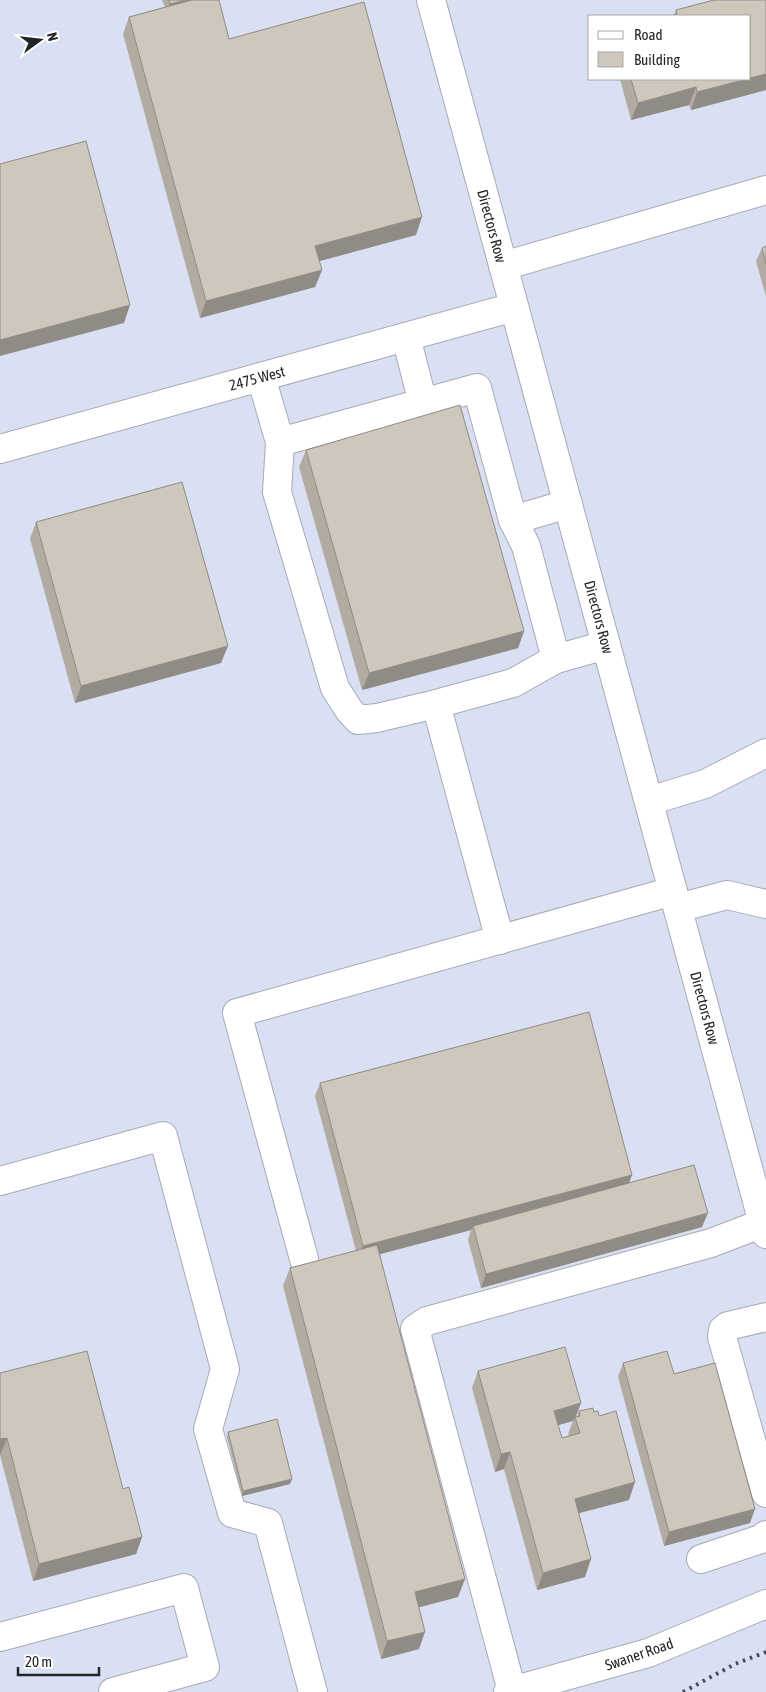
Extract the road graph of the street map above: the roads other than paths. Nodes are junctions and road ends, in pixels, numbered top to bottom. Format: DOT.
graph roads {
  1 [pos="431,0"];
  2 [pos="766,190"];
  3 [pos="503,266"];
  4 [pos="514,307"];
  5 [pos="406,337"];
  6 [pos="261,377"];
  7 [pos="423,403"];
  8 [pos="280,442"];
  9 [pos="0,449"];
  10 [pos="568,504"];
  11 [pos="513,520"];
  12 [pos="606,645"];
  13 [pos="556,659"];
  14 [pos="436,704"];
  15 [pos="766,753"];
  16 [pos="649,801"];
  17 [pos="676,899"];
  18 [pos="766,904"];
  19 [pos="500,940"];
  20 [pos="0,1181"];
  21 [pos="764,1229"];
  22 [pos="304,1259"];
  23 [pos="766,1318"];
  24 [pos="764,1476"];
  25 [pos="766,1535"];
  26 [pos="701,1559"];
  27 [pos="766,1604"];
  28 [pos="0,1637"];
  29 [pos="510,1691"];
  30 [pos="113,1692"];
  31 [pos="313,1692"];
  1 -- 3 [label="street, Directors Row"];
  2 -- 3 [label="street"];
  3 -- 4 [label="street, Directors Row"];
  4 -- 5 [label="street, 2475 West"];
  4 -- 10 [label="street, Directors Row"];
  5 -- 6 [label="street, 2475 West"];
  5 -- 7 [label="street"];
  6 -- 8 [label="street"];
  6 -- 9 [label="street, 2475 West"];
  7 -- 8 [label="street"];
  7 -- 11 [label="street"];
  8 -- 14 [label="street"];
  10 -- 11 [label="street"];
  10 -- 12 [label="street, Directors Row"];
  11 -- 13 [label="street"];
  12 -- 13 [label="street"];
  12 -- 16 [label="street, Directors Row"];
  13 -- 14 [label="street"];
  14 -- 19 [label="street"];
  15 -- 16 [label="street"];
  16 -- 17 [label="street, Directors Row"];
  17 -- 18 [label="street"];
  17 -- 19 [label="street"];
  17 -- 21 [label="street, Directors Row"];
  19 -- 22 [label="street"];
  20 -- 31 [label="street"];
  21 -- 29 [label="street"];
  23 -- 24 [label="street"];
  25 -- 26 [label="street"];
  27 -- 29 [label="street, Swaner Road"];
  28 -- 30 [label="street"];
}
